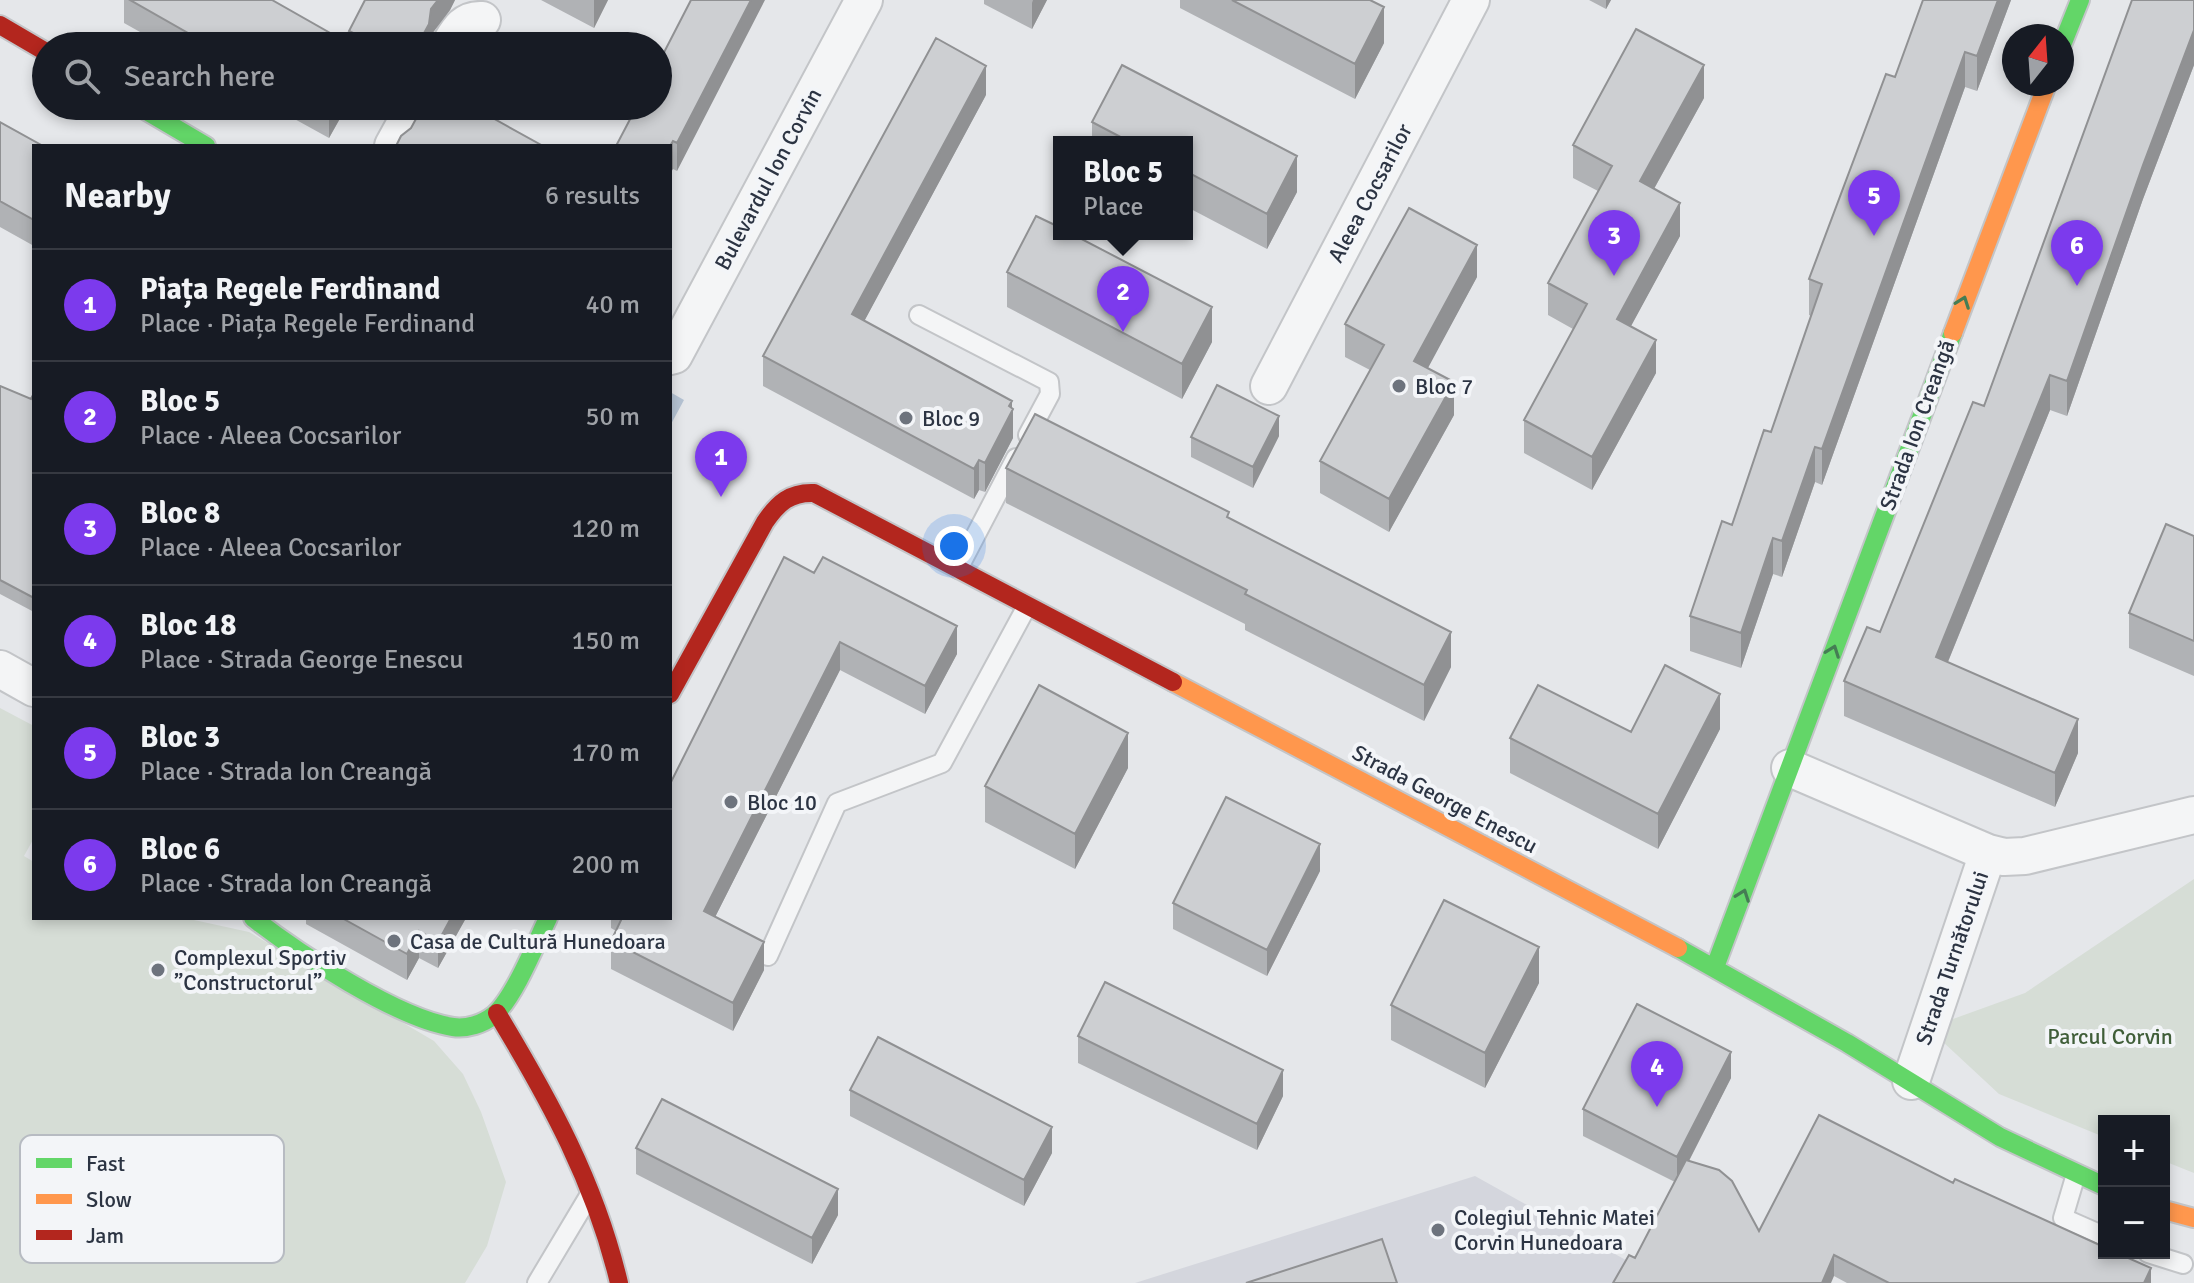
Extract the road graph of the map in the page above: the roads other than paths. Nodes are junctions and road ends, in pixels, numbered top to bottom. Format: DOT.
graph roads {
  1 [pos="864,0"];
  2 [pos="1471,0"];
  3 [pos="2080,0"];
  4 [pos="482,20"];
  5 [pos="2070,24"];
  6 [pos="0,25"];
  7 [pos="458,32"];
  8 [pos="32,44"];
  9 [pos="2042,96"];
  10 [pos="162,120"];
  11 [pos="407,120"];
  12 [pos="203,144"];
  13 [pos="394,144"];
  14 [pos="919,315"];
  15 [pos="672,356"];
  16 [pos="1269,386"];
  17 [pos="958,569"];
  18 [pos="1027,606"];
  19 [pos="0,669"];
  20 [pos="32,687"];
  21 [pos="672,690"];
  22 [pos="1790,768"];
  23 [pos="2194,815"];
  24 [pos="1988,853"];
  25 [pos="255,920"];
  26 [pos="547,920"];
  27 [pos="768,956"];
  28 [pos="1715,967"];
  29 [pos="497,1013"];
  30 [pos="1911,1081"];
  31 [pos="2076,1174"];
  32 [pos="2098,1183"];
  33 [pos="592,1190"];
  34 [pos="2170,1212"];
  35 [pos="2194,1218"];
  36 [pos="2098,1233"];
  37 [pos="2167,1259"];
  38 [pos="2183,1264"];
  39 [pos="537,1283"];
  40 [pos="619,1283"];
  1 -- 15 [label="street, Bulevardul Ion Corvin"];
  2 -- 16 [label="street, Aleea Cocsarilor"];
  3 -- 5 [label="street"];
  4 -- 7 [label="street"];
  6 -- 8 [label="street"];
  22 -- 9 [label="street, Strada Ion Creangă, one-way"];
  10 -- 12 [label="street"];
  11 -- 13 [label="street"];
  14 -- 17 [label="lane"];
  17 -- 18 [label="street, Strada George Enescu"];
  17 -- 21 [label="street, Strada George Enescu"];
  18 -- 27 [label="lane"];
  18 -- 28 [label="street, Strada George Enescu"];
  19 -- 20 [label="street"];
  22 -- 24 [label="street"];
  28 -- 22 [label="street, Strada Ion Creangă, one-way"];
  23 -- 24 [label="street, Strada Turnătorului"];
  24 -- 30 [label="street, Strada Turnătorului"];
  25 -- 29 [label="street"];
  26 -- 29 [label="street"];
  28 -- 30 [label="street, Strada George Enescu"];
  29 -- 33 [label="street"];
  30 -- 31 [label="street, Strada George Enescu"];
  31 -- 32 [label="street, Strada George Enescu"];
  31 -- 36 [label="lane"];
  33 -- 39 [label="lane"];
  33 -- 40 [label="street"];
  34 -- 35 [label="street"];
  37 -- 38 [label="lane"];
}
